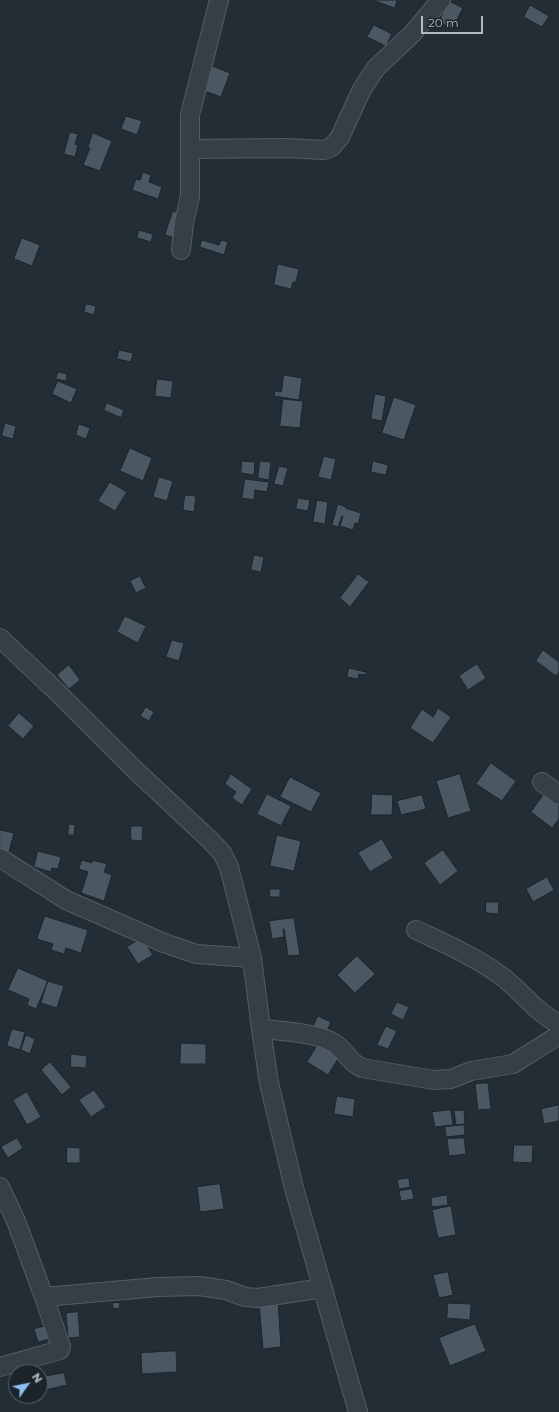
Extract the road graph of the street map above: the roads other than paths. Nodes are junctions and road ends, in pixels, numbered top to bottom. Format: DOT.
graph roads {
  1 [pos="219,0"];
  2 [pos="441,0"];
  3 [pos="190,149"];
  4 [pos="181,250"];
  5 [pos="0,638"];
  6 [pos="542,782"];
  7 [pos="559,795"];
  8 [pos="0,858"];
  9 [pos="416,930"];
  10 [pos="252,958"];
  11 [pos="559,1024"];
  12 [pos="261,1029"];
  13 [pos="559,1035"];
  14 [pos="0,1187"];
  15 [pos="323,1288"];
  16 [pos="44,1297"];
  17 [pos="0,1367"];
  18 [pos="358,1412"];
  1 -- 3 [label="street"];
  2 -- 3 [label="street"];
  3 -- 4 [label="street"];
  5 -- 10 [label="street"];
  6 -- 7 [label="street"];
  8 -- 10 [label="street"];
  9 -- 11 [label="street"];
  10 -- 12 [label="street"];
  12 -- 13 [label="street"];
  12 -- 15 [label="street"];
  14 -- 16 [label="street"];
  15 -- 16 [label="street"];
  15 -- 18 [label="street"];
  16 -- 17 [label="street"];
}
